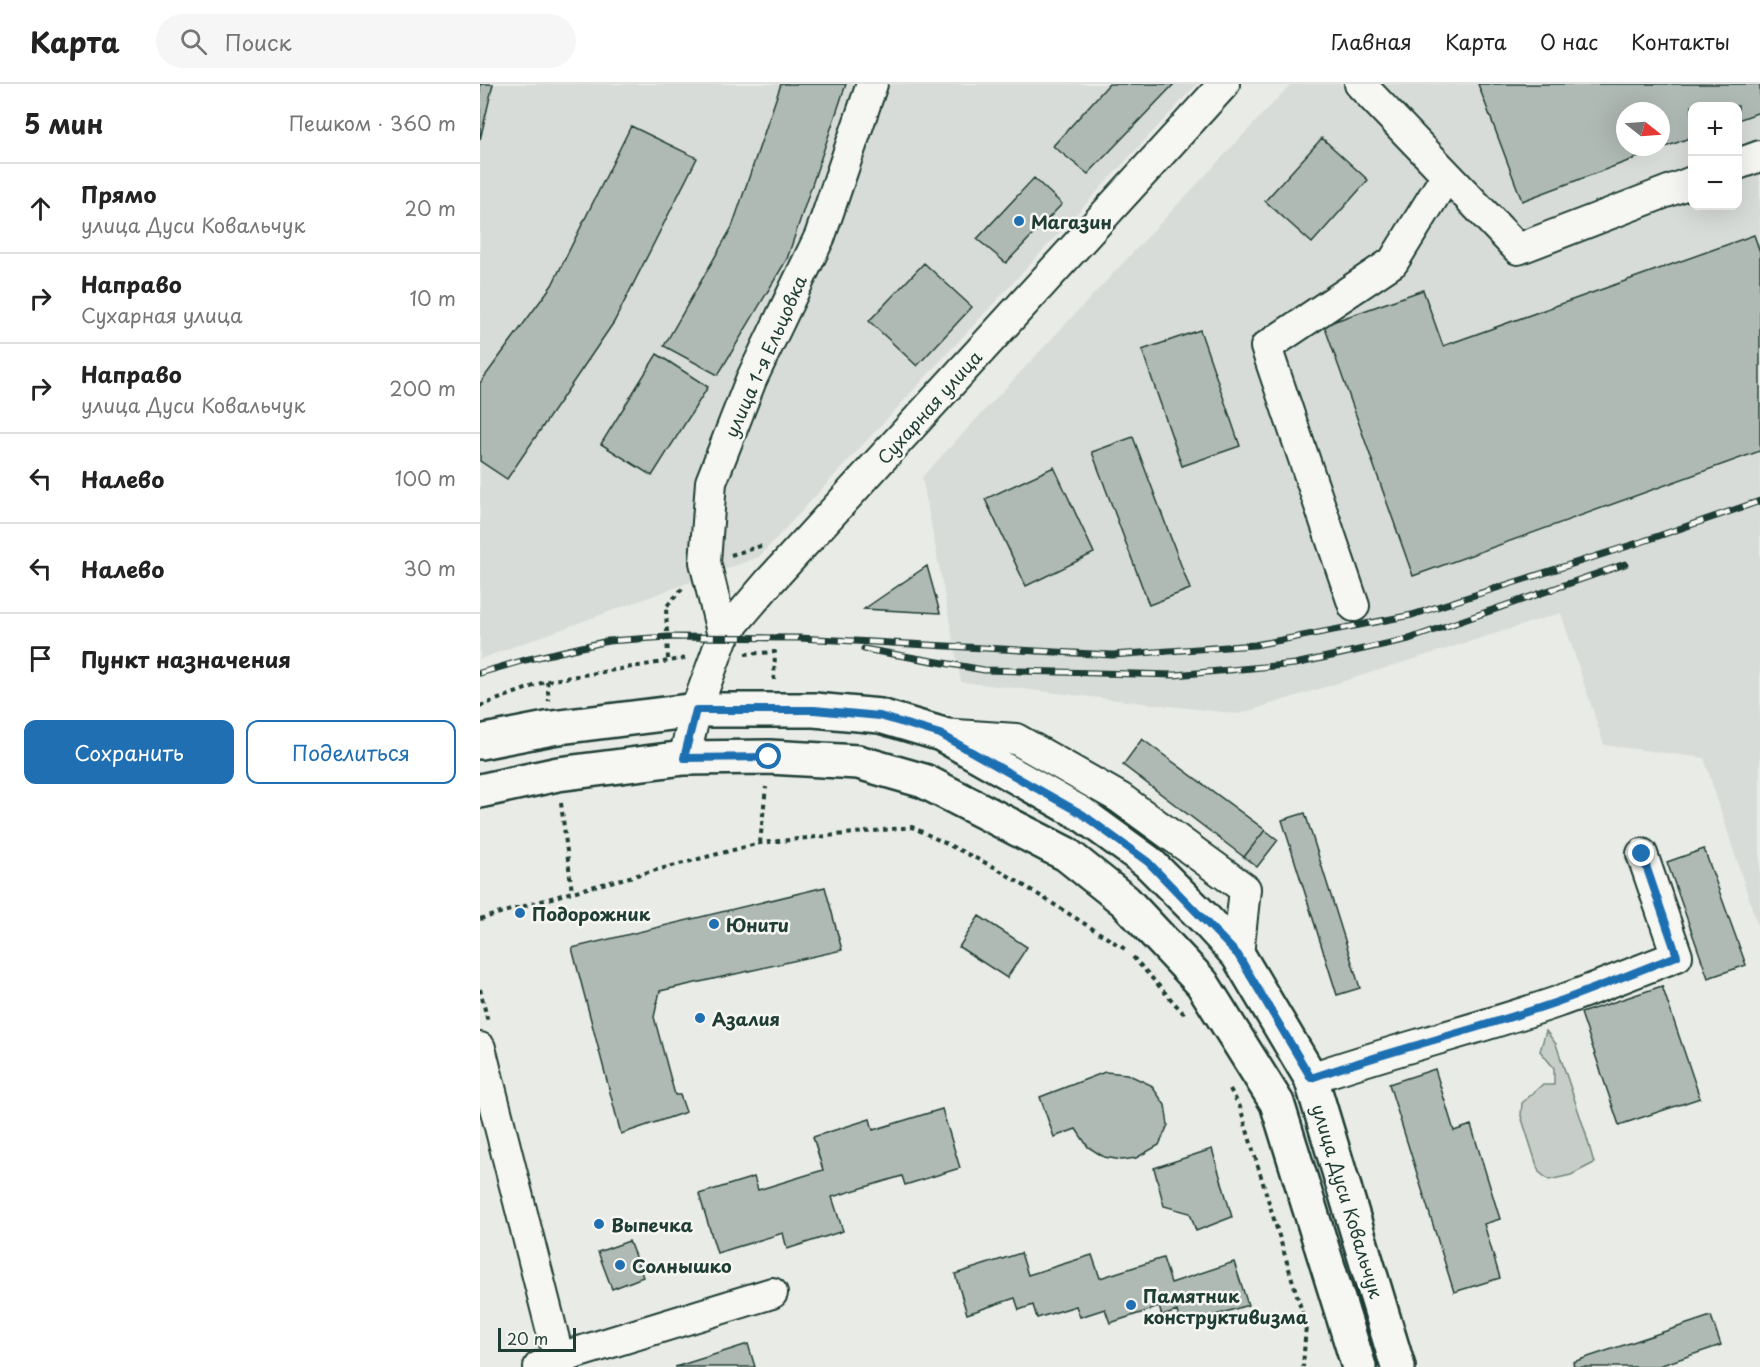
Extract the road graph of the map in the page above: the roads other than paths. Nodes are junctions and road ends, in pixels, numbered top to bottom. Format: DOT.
graph roads {
  1 [pos="872,84"];
  2 [pos="1224,84"];
  3 [pos="1360,84"];
  4 [pos="1760,156"];
  5 [pos="1742,163"];
  6 [pos="1447,175"];
  7 [pos="1688,184"];
  8 [pos="1354,606"];
  9 [pos="723,636"];
  10 [pos="696,710"];
  11 [pos="940,734"];
  12 [pos="480,742"];
  13 [pos="684,758"];
  14 [pos="480,791"];
  15 [pos="1642,854"];
  16 [pos="1238,955"];
  17 [pos="480,1048"];
  18 [pos="1311,1078"];
  19 [pos="485,1089"];
  20 [pos="772,1293"];
  21 [pos="553,1364"];
  22 [pos="1359,1367"];
  23 [pos="1398,1367"];
  1 -- 9 [label="street, улица 1-я Ельцовка"];
  2 -- 9 [label="street, Сухарная улица"];
  3 -- 6 [label="street"];
  4 -- 5 [label="street"];
  6 -- 7 [label="street"];
  6 -- 8 [label="street"];
  9 -- 10 [label="street, Сухарная улица"];
  10 -- 11 [label="main road, улица Дуси Ковальчук"];
  10 -- 12 [label="main road, улица Дуси Ковальчук"];
  10 -- 13 [label="street, Сухарная улица"];
  11 -- 16 [label="main road, улица Дуси Ковальчук"];
  11 -- 16 [label="street"];
  13 -- 14 [label="main road"];
  13 -- 22 [label="main road"];
  15 -- 18 [label="street"];
  16 -- 18 [label="main road, улица Дуси Ковальчук"];
  17 -- 19 [label="street"];
  18 -- 23 [label="main road, улица Дуси Ковальчук"];
  19 -- 21 [label="street"];
  20 -- 21 [label="street"];
}
